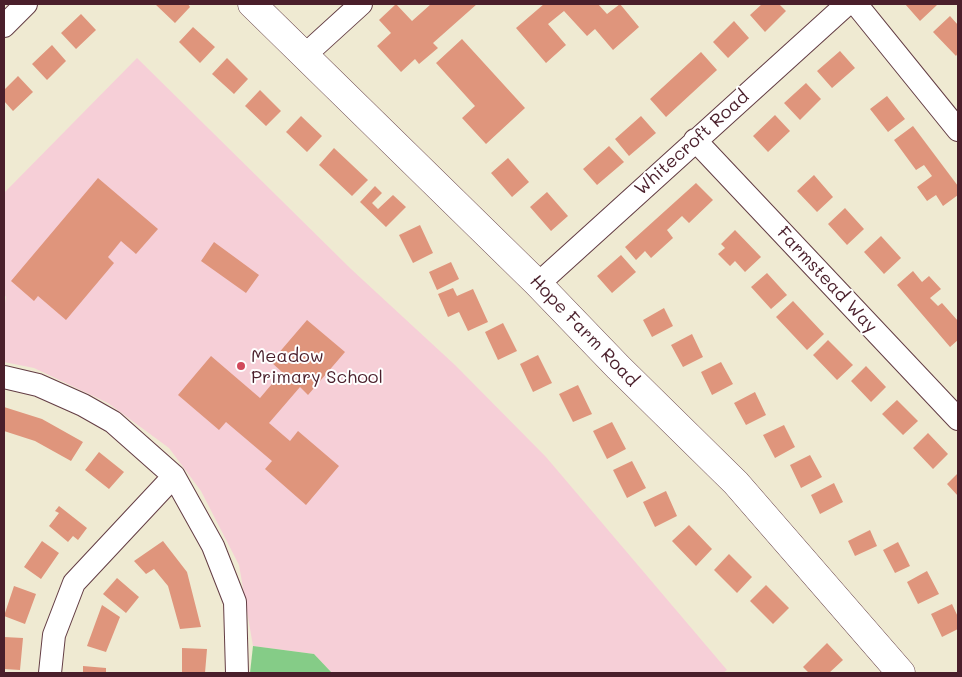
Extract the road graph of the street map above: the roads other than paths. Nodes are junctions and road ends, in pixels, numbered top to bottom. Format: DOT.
graph roads {
  1 [pos="26,4"];
  2 [pos="252,4"];
  3 [pos="361,4"];
  4 [pos="847,4"];
  5 [pos="856,4"];
  6 [pos="4,26"];
  7 [pos="305,55"];
  8 [pos="958,130"];
  9 [pos="695,140"];
  10 [pos="538,284"];
  11 [pos="4,377"];
  12 [pos="958,419"];
  13 [pos="174,476"];
  14 [pos="893,671"];
  15 [pos="50,673"];
  16 [pos="236,673"];
  1 -- 6 [label="street"];
  2 -- 7 [label="street, Hope Farm Road"];
  3 -- 7 [label="street"];
  4 -- 9 [label="street, Whitecroft Road"];
  5 -- 8 [label="street"];
  7 -- 10 [label="street, Hope Farm Road"];
  9 -- 10 [label="street, Whitecroft Road"];
  9 -- 12 [label="street, Farmstead Way"];
  10 -- 14 [label="street, Hope Farm Road"];
  11 -- 13 [label="street"];
  13 -- 15 [label="street"];
  13 -- 16 [label="street"];
}
